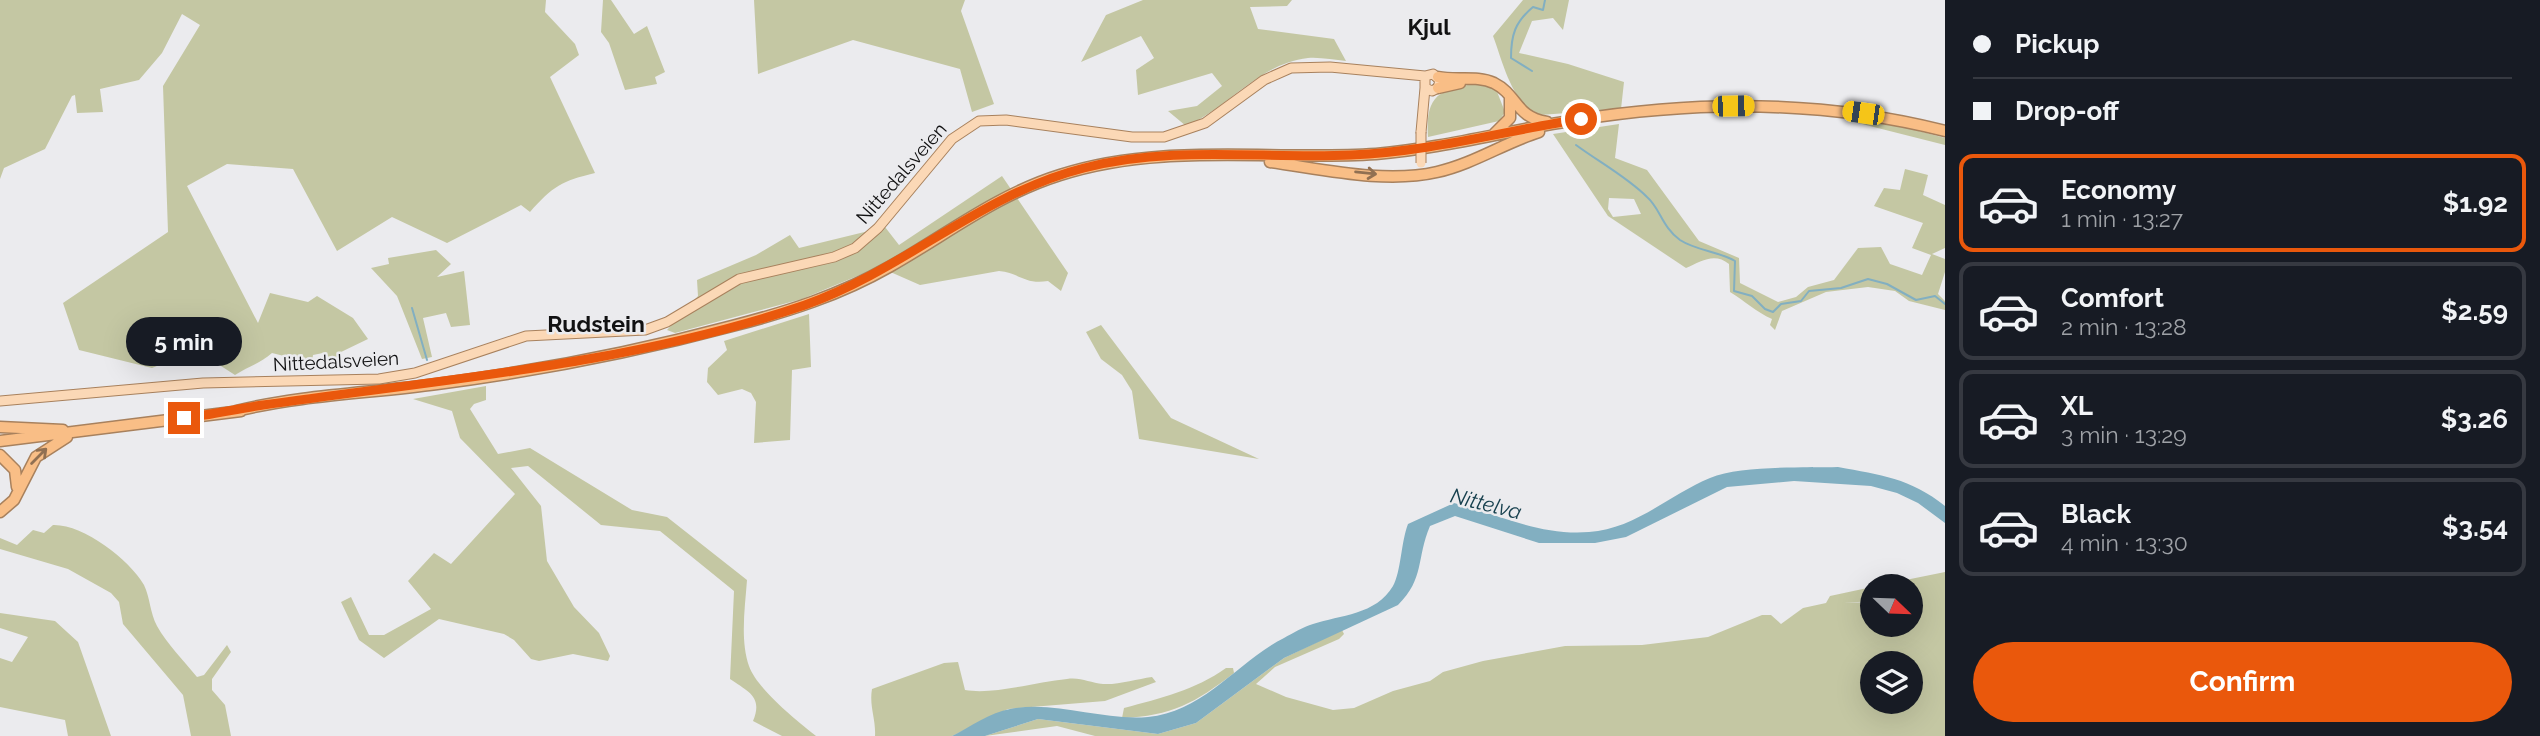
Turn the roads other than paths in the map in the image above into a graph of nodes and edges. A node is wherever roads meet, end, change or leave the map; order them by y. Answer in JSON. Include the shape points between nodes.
{"nodes":[{"id":1,"x":1431,"y":84,"type":"junction"},
{"id":2,"x":1510,"y":98,"type":"junction"},
{"id":3,"x":1581,"y":119,"type":"junction"},
{"id":4,"x":1557,"y":123,"type":"junction"},
{"id":5,"x":1945,"y":131,"type":"edge"},
{"id":6,"x":1493,"y":135,"type":"junction"},
{"id":7,"x":1274,"y":156,"type":"junction"},
{"id":8,"x":1250,"y":159,"type":"junction"},
{"id":9,"x":1421,"y":169,"type":"junction"},
{"id":10,"x":0,"y":401,"type":"edge"},
{"id":11,"x":236,"y":411,"type":"junction"},
{"id":12,"x":0,"y":427,"type":"edge"},
{"id":13,"x":76,"y":432,"type":"junction"},
{"id":14,"x":0,"y":441,"type":"edge"},
{"id":15,"x":0,"y":455,"type":"edge"},
{"id":16,"x":17,"y":494,"type":"junction"},
{"id":17,"x":0,"y":512,"type":"edge"}],
"edges":[{"from":1,"to":2,"type":"highway","via":[[1492,82]]},
{"from":1,"to":9,"type":"main road","bridge":true,"via":[[1421,115]]},
{"from":1,"to":10,"type":"main road","name":"Nittedalsveien","via":[[1399,74],[1316,66],[1286,69],[1205,123],[1164,137],[999,119],[979,121],[957,134],[855,248],[739,279],[645,330],[532,335],[387,378],[203,383]]},
{"from":2,"to":4,"type":"highway","via":[[1526,116]]},
{"from":2,"to":6,"type":"highway","via":[[1510,118]]},
{"from":3,"to":4,"type":"highway"},
{"from":3,"to":5,"type":"highway","via":[[1690,108],[1781,106],[1863,113]]},
{"from":3,"to":9,"type":"highway","via":[[1518,139],[1451,168]]},
{"from":4,"to":6,"type":"highway"},
{"from":6,"to":7,"type":"highway","via":[[1386,153]]},
{"from":7,"to":8,"type":"highway"},
{"from":7,"to":11,"type":"highway","via":[[1153,156],[1056,176],[998,200],[841,291],[691,336],[521,372]]},
{"from":8,"to":9,"type":"highway","one_way":true,"via":[[1370,174]]},
{"from":8,"to":11,"type":"highway","via":[[1139,163],[1057,180],[999,204],[895,269],[843,295],[692,341],[483,382]]},
{"from":11,"to":13,"type":"highway"},
{"from":12,"to":13,"type":"highway"},
{"from":13,"to":14,"type":"highway"},
{"from":16,"to":13,"type":"highway","one_way":true,"via":[[39,453]]},
{"from":15,"to":16,"type":"highway","via":[[15,470]]},
{"from":16,"to":17,"type":"highway"}]}
